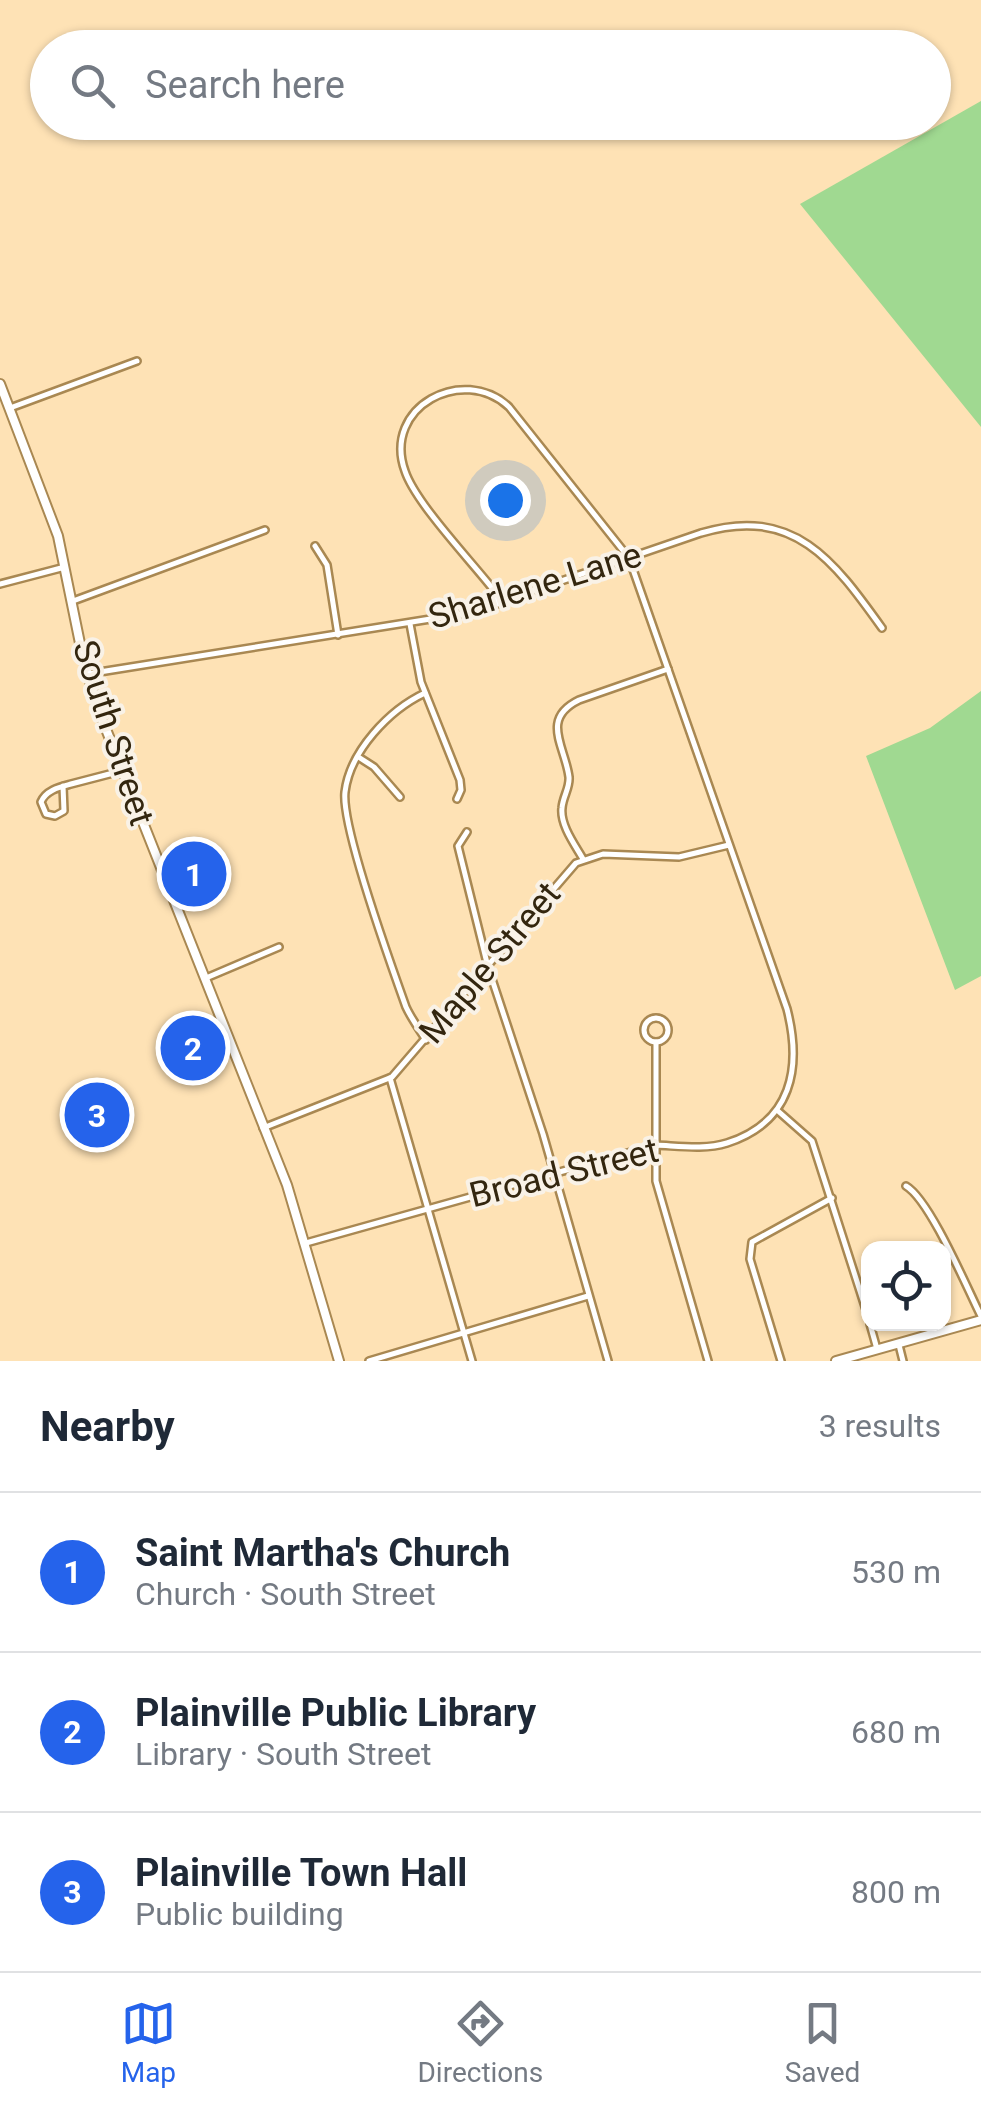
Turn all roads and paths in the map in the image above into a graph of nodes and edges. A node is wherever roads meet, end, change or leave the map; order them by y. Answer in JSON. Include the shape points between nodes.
{"nodes":[{"id":1,"x":136,"y":361,"type":"dead end"},
{"id":2,"x":0,"y":384,"type":"edge"},
{"id":3,"x":10,"y":408,"type":"junction"},
{"id":4,"x":265,"y":530,"type":"dead end"},
{"id":5,"x":315,"y":546,"type":"dead end"},
{"id":6,"x":629,"y":558,"type":"junction"},
{"id":7,"x":67,"y":566,"type":"junction"},
{"id":8,"x":0,"y":584,"type":"edge"},
{"id":9,"x":73,"y":601,"type":"junction"},
{"id":10,"x":498,"y":604,"type":"junction"},
{"id":11,"x":410,"y":624,"type":"junction"},
{"id":12,"x":882,"y":628,"type":"dead end"},
{"id":13,"x":338,"y":636,"type":"junction"},
{"id":14,"x":668,"y":669,"type":"junction"},
{"id":15,"x":86,"y":674,"type":"junction"},
{"id":16,"x":425,"y":693,"type":"junction"},
{"id":17,"x":359,"y":758,"type":"junction"},
{"id":18,"x":121,"y":771,"type":"junction"},
{"id":19,"x":63,"y":786,"type":"junction"},
{"id":20,"x":400,"y":797,"type":"dead end"},
{"id":21,"x":458,"y":800,"type":"dead end"},
{"id":22,"x":467,"y":832,"type":"dead end"},
{"id":23,"x":729,"y":845,"type":"junction"},
{"id":24,"x":583,"y":859,"type":"junction"},
{"id":25,"x":278,"y":947,"type":"dead end"},
{"id":26,"x":488,"y":968,"type":"junction"},
{"id":27,"x":203,"y":980,"type":"junction"},
{"id":28,"x":426,"y":1040,"type":"junction"},
{"id":29,"x":656,"y":1042,"type":"junction"},
{"id":30,"x":390,"y":1078,"type":"junction"},
{"id":31,"x":778,"y":1111,"type":"junction"},
{"id":32,"x":264,"y":1128,"type":"junction"},
{"id":33,"x":656,"y":1145,"type":"junction"},
{"id":34,"x":552,"y":1172,"type":"junction"},
{"id":35,"x":906,"y":1186,"type":"dead end"},
{"id":36,"x":832,"y":1198,"type":"junction"},
{"id":37,"x":428,"y":1208,"type":"junction"},
{"id":38,"x":306,"y":1244,"type":"junction"},
{"id":39,"x":861,"y":1293,"type":"edge"},
{"id":40,"x":588,"y":1296,"type":"junction"},
{"id":41,"x":981,"y":1318,"type":"edge"},
{"id":42,"x":872,"y":1331,"type":"edge"},
{"id":43,"x":464,"y":1333,"type":"junction"},
{"id":44,"x":899,"y":1344,"type":"junction"},
{"id":45,"x":877,"y":1348,"type":"junction"},
{"id":46,"x":340,"y":1361,"type":"edge"},
{"id":47,"x":368,"y":1361,"type":"edge"},
{"id":48,"x":472,"y":1361,"type":"edge"},
{"id":49,"x":608,"y":1361,"type":"edge"},
{"id":50,"x":708,"y":1361,"type":"edge"},
{"id":51,"x":781,"y":1361,"type":"edge"},
{"id":52,"x":836,"y":1361,"type":"edge"},
{"id":53,"x":903,"y":1361,"type":"edge"}],
"edges":[{"from":1,"to":3,"type":"street"},
{"from":2,"to":3,"type":"main road","name":"South Street"},
{"from":3,"to":7,"type":"main road","name":"South Street"},
{"from":4,"to":9,"type":"street"},
{"from":5,"to":13,"type":"street","via":[[327,565]]},
{"from":6,"to":10,"type":"street","name":"Sharlene Lane"},
{"from":6,"to":10,"type":"street","via":[[504,402],[476,389],[445,391],[410,419],[402,462],[413,488]]},
{"from":6,"to":12,"type":"street","name":"Sharlene Lane","via":[[711,530],[770,529],[829,560]]},
{"from":6,"to":14,"type":"street"},
{"from":7,"to":8,"type":"street"},
{"from":7,"to":9,"type":"main road","name":"South Street"},
{"from":9,"to":15,"type":"main road","name":"South Street"},
{"from":10,"to":11,"type":"street","name":"Sharlene Lane"},
{"from":11,"to":13,"type":"street","name":"Sharlene Lane"},
{"from":11,"to":16,"type":"street"},
{"from":13,"to":15,"type":"street","name":"Sharlene Lane"},
{"from":14,"to":23,"type":"street"},
{"from":14,"to":24,"type":"street","via":[[579,700],[559,717],[569,779],[562,818]]},
{"from":15,"to":18,"type":"main road","name":"South Street"},
{"from":16,"to":17,"type":"street","via":[[392,713]]},
{"from":16,"to":21,"type":"street","via":[[460,780]]},
{"from":17,"to":20,"type":"street"},
{"from":17,"to":28,"type":"street","via":[[346,788],[347,817],[408,1011]]},
{"from":18,"to":19,"type":"street"},
{"from":18,"to":27,"type":"main road","name":"South Street"},
{"from":19,"to":19,"type":"street","via":[[46,794],[46,814],[62,813]]},
{"from":22,"to":26,"type":"street","via":[[458,846]]},
{"from":23,"to":24,"type":"street","name":"Maple Street","via":[[679,857],[611,853]]},
{"from":23,"to":31,"type":"street","via":[[796,1045]]},
{"from":24,"to":26,"type":"street","name":"Maple Street"},
{"from":25,"to":27,"type":"street"},
{"from":26,"to":28,"type":"street","name":"Maple Street"},
{"from":26,"to":34,"type":"street"},
{"from":27,"to":32,"type":"main road","name":"South Street"},
{"from":28,"to":30,"type":"street","name":"Maple Street"},
{"from":29,"to":29,"type":"street","via":[[668,1030],[657,1018],[644,1030]]},
{"from":29,"to":33,"type":"street"},
{"from":30,"to":32,"type":"street","name":"Maple Street"},
{"from":30,"to":37,"type":"street"},
{"from":31,"to":33,"type":"street","name":"Broad Street","via":[[727,1143]]},
{"from":31,"to":36,"type":"street","via":[[812,1141]]},
{"from":32,"to":38,"type":"main road","name":"South Street"},
{"from":33,"to":34,"type":"street","name":"Broad Street"},
{"from":33,"to":50,"type":"street","via":[[656,1181]]},
{"from":34,"to":37,"type":"street","name":"Broad Street"},
{"from":34,"to":40,"type":"street"},
{"from":35,"to":41,"type":"street","via":[[926,1208]]},
{"from":36,"to":39,"type":"street"},
{"from":36,"to":51,"type":"street","via":[[752,1242],[750,1259]]},
{"from":37,"to":38,"type":"street","name":"Broad Street"},
{"from":37,"to":43,"type":"street"},
{"from":38,"to":46,"type":"main road","name":"South Street"},
{"from":40,"to":43,"type":"street"},
{"from":40,"to":49,"type":"street"},
{"from":41,"to":44,"type":"main road"},
{"from":42,"to":45,"type":"street"},
{"from":43,"to":47,"type":"street"},
{"from":43,"to":48,"type":"street"},
{"from":44,"to":45,"type":"main road"},
{"from":44,"to":53,"type":"street"},
{"from":45,"to":52,"type":"main road"}]}
